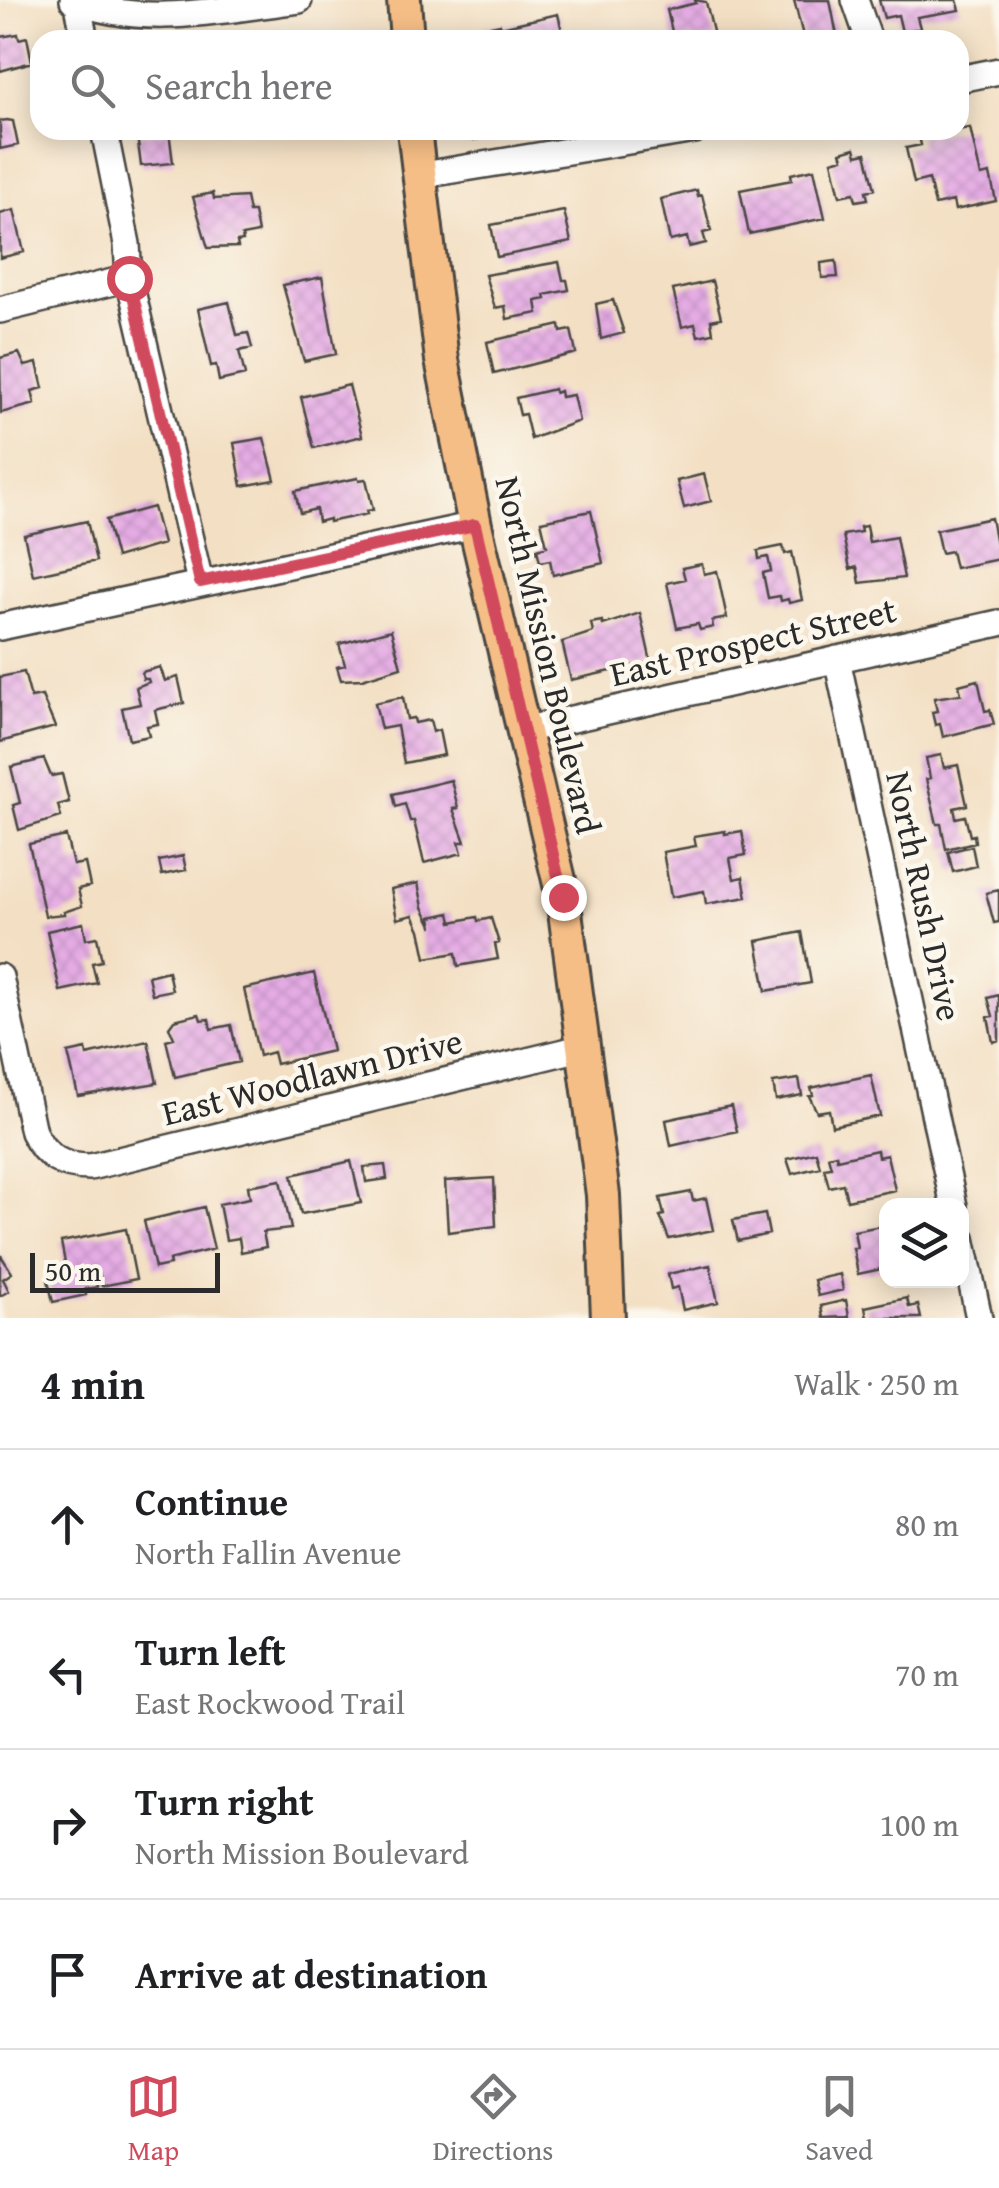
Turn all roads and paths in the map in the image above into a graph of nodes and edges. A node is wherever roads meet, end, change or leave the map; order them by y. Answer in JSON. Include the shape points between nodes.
{"nodes":[{"id":1,"x":299,"y":0,"type":"edge"},
{"id":2,"x":404,"y":0,"type":"edge"},
{"id":3,"x":855,"y":0,"type":"edge"},
{"id":4,"x":76,"y":1,"type":"edge"},
{"id":5,"x":83,"y":30,"type":"edge"},
{"id":6,"x":406,"y":30,"type":"edge"},
{"id":7,"x":866,"y":30,"type":"edge"},
{"id":8,"x":999,"y":71,"type":"edge"},
{"id":9,"x":969,"y":76,"type":"edge"},
{"id":10,"x":106,"y":140,"type":"edge"},
{"id":11,"x":415,"y":140,"type":"edge"},
{"id":12,"x":635,"y":140,"type":"edge"},
{"id":13,"x":417,"y":176,"type":"junction"},
{"id":14,"x":129,"y":278,"type":"junction"},
{"id":15,"x":0,"y":310,"type":"edge"},
{"id":16,"x":475,"y":525,"type":"junction"},
{"id":17,"x":200,"y":582,"type":"junction"},
{"id":18,"x":999,"y":623,"type":"edge"},
{"id":19,"x":0,"y":628,"type":"edge"},
{"id":20,"x":837,"y":659,"type":"junction"},
{"id":21,"x":523,"y":730,"type":"junction"},
{"id":22,"x":0,"y":977,"type":"edge"},
{"id":23,"x":586,"y":1048,"type":"junction"},
{"id":24,"x":952,"y":1198,"type":"edge"},
{"id":25,"x":969,"y":1271,"type":"edge"},
{"id":26,"x":608,"y":1318,"type":"edge"},
{"id":27,"x":979,"y":1318,"type":"edge"}],
"edges":[{"from":1,"to":4,"type":"street","via":[[179,16]]},
{"from":2,"to":6,"type":"main road"},
{"from":3,"to":7,"type":"street"},
{"from":4,"to":5,"type":"street"},
{"from":8,"to":9,"type":"street"},
{"from":10,"to":14,"type":"street"},
{"from":11,"to":13,"type":"main road","name":"North Mission Boulevard"},
{"from":12,"to":13,"type":"street"},
{"from":13,"to":16,"type":"main road","name":"North Mission Boulevard","via":[[442,360]]},
{"from":14,"to":15,"type":"street"},
{"from":14,"to":17,"type":"street"},
{"from":16,"to":17,"type":"street"},
{"from":16,"to":21,"type":"main road","name":"North Mission Boulevard"},
{"from":17,"to":19,"type":"street"},
{"from":18,"to":20,"type":"street","name":"East Prospect Street"},
{"from":20,"to":21,"type":"street","name":"East Prospect Street"},
{"from":20,"to":24,"type":"street","name":"North Rush Drive"},
{"from":21,"to":23,"type":"main road","name":"North Mission Boulevard","via":[[563,897]]},
{"from":22,"to":23,"type":"street","name":"East Woodlawn Drive","via":[[33,1132],[54,1160],[71,1167]]},
{"from":23,"to":26,"type":"main road","name":"North Mission Boulevard","via":[[603,1194]]},
{"from":25,"to":27,"type":"street"}]}
